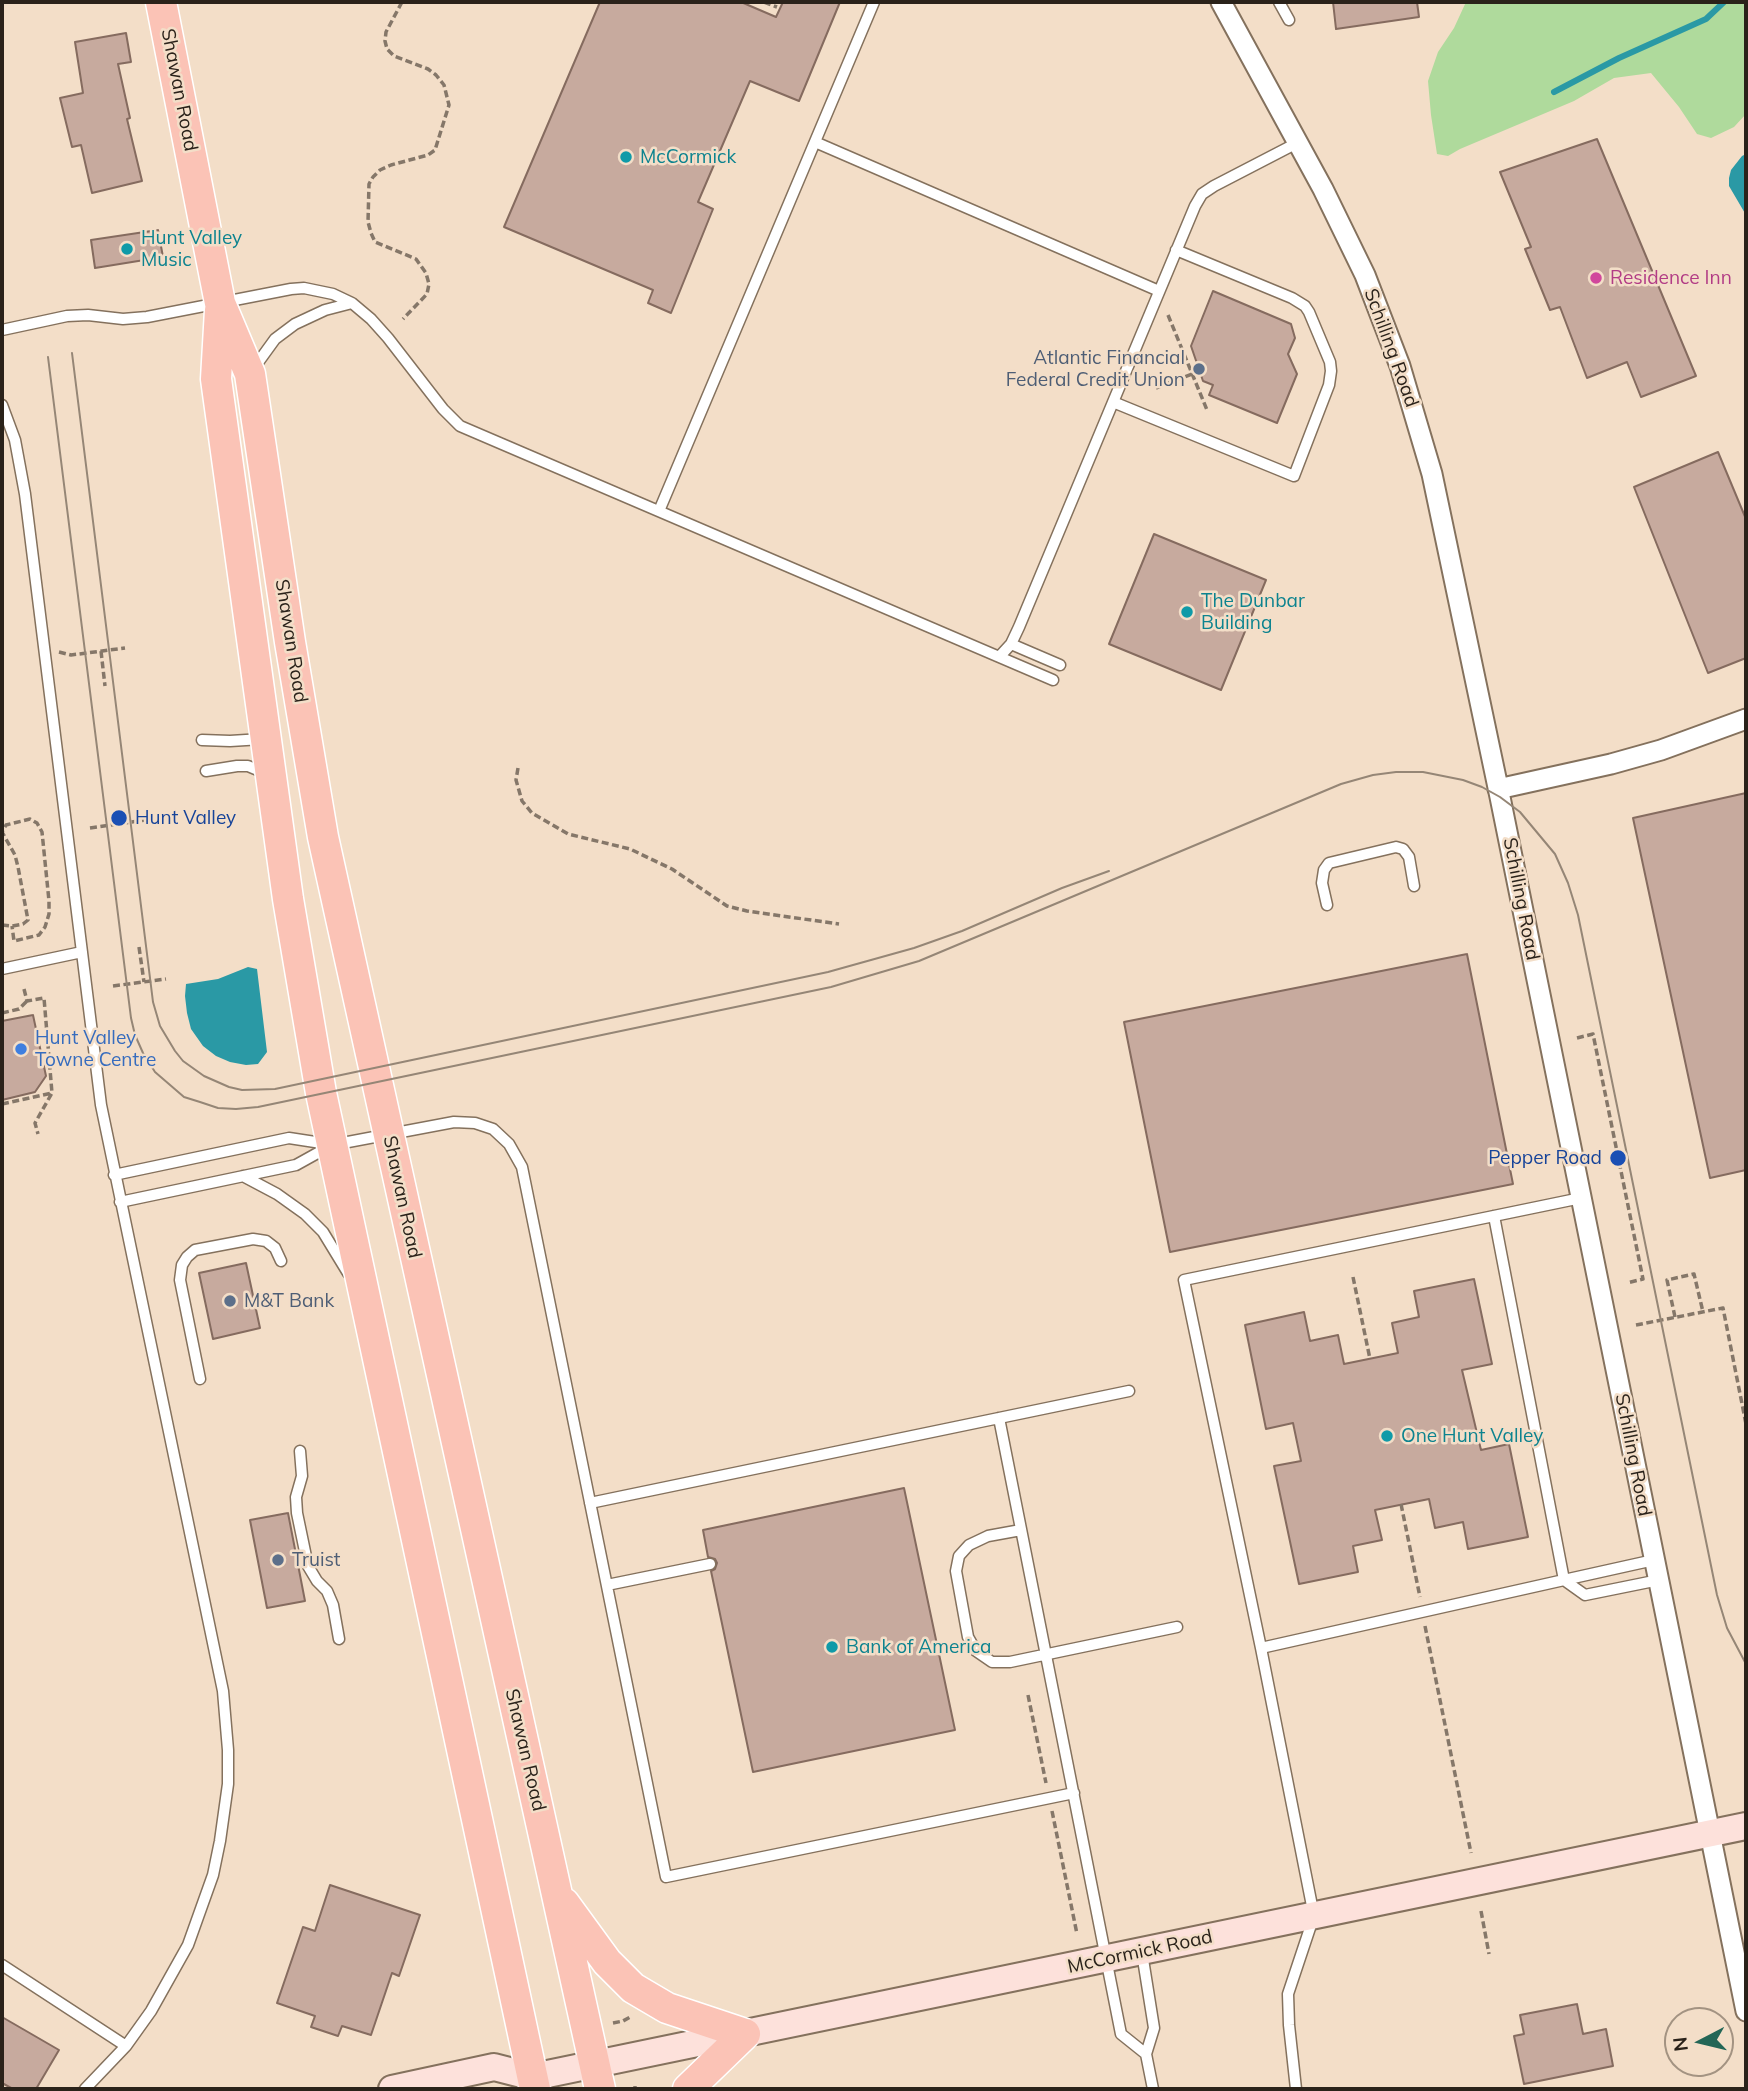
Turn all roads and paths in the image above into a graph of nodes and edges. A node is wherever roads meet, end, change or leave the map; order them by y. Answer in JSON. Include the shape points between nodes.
{"nodes":[{"id":1,"x":161,"y":2,"type":"edge"},
{"id":2,"x":402,"y":2,"type":"edge"},
{"id":3,"x":764,"y":2,"type":"edge"},
{"id":4,"x":874,"y":2,"type":"edge"},
{"id":5,"x":1221,"y":2,"type":"edge"},
{"id":6,"x":1279,"y":2,"type":"edge"},
{"id":7,"x":777,"y":7,"type":"dead end"},
{"id":8,"x":1289,"y":20,"type":"dead end"},
{"id":9,"x":815,"y":142,"type":"junction"},
{"id":10,"x":1297,"y":143,"type":"junction"},
{"id":11,"x":1176,"y":250,"type":"junction"},
{"id":12,"x":1159,"y":291,"type":"junction"},
{"id":13,"x":220,"y":303,"type":"junction"},
{"id":14,"x":352,"y":303,"type":"junction"},
{"id":15,"x":1168,"y":315,"type":"dead end"},
{"id":16,"x":403,"y":319,"type":"dead end"},
{"id":17,"x":2,"y":330,"type":"edge"},
{"id":18,"x":250,"y":374,"type":"junction"},
{"id":19,"x":1192,"y":374,"type":"junction"},
{"id":20,"x":1156,"y":388,"type":"dead end"},
{"id":21,"x":1113,"y":402,"type":"junction"},
{"id":22,"x":2,"y":405,"type":"edge"},
{"id":23,"x":1207,"y":410,"type":"dead end"},
{"id":24,"x":659,"y":511,"type":"junction"},
{"id":25,"x":1012,"y":644,"type":"junction"},
{"id":26,"x":44,"y":648,"type":"junction"},
{"id":27,"x":125,"y":648,"type":"dead end"},
{"id":28,"x":101,"y":651,"type":"junction"},
{"id":29,"x":1000,"y":656,"type":"junction"},
{"id":30,"x":1060,"y":665,"type":"dead end"},
{"id":31,"x":1054,"y":680,"type":"dead end"},
{"id":32,"x":105,"y":686,"type":"dead end"},
{"id":33,"x":1746,"y":719,"type":"edge"},
{"id":34,"x":305,"y":736,"type":"junction"},
{"id":35,"x":266,"y":739,"type":"junction"},
{"id":36,"x":202,"y":740,"type":"dead end"},
{"id":37,"x":518,"y":768,"type":"dead end"},
{"id":38,"x":206,"y":771,"type":"dead end"},
{"id":39,"x":270,"y":775,"type":"junction"},
{"id":40,"x":1498,"y":789,"type":"junction"},
{"id":41,"x":146,"y":820,"type":"dead end"},
{"id":42,"x":90,"y":828,"type":"dead end"},
{"id":43,"x":1414,"y":886,"type":"dead end"},
{"id":44,"x":1327,"y":905,"type":"dead end"},
{"id":45,"x":839,"y":924,"type":"dead end"},
{"id":46,"x":2,"y":925,"type":"edge"},
{"id":47,"x":12,"y":926,"type":"junction"},
{"id":48,"x":139,"y":947,"type":"dead end"},
{"id":49,"x":82,"y":952,"type":"junction"},
{"id":50,"x":2,"y":969,"type":"edge"},
{"id":51,"x":166,"y":979,"type":"dead end"},
{"id":52,"x":144,"y":982,"type":"junction"},
{"id":53,"x":113,"y":986,"type":"dead end"},
{"id":54,"x":24,"y":989,"type":"dead end"},
{"id":55,"x":27,"y":1001,"type":"junction"},
{"id":56,"x":2,"y":1013,"type":"edge"},
{"id":57,"x":1577,"y":1038,"type":"dead end"},
{"id":58,"x":52,"y":1093,"type":"junction"},
{"id":59,"x":2,"y":1104,"type":"edge"},
{"id":60,"x":388,"y":1133,"type":"junction"},
{"id":61,"x":38,"y":1134,"type":"dead end"},
{"id":62,"x":332,"y":1145,"type":"junction"},
{"id":63,"x":114,"y":1175,"type":"junction"},
{"id":64,"x":242,"y":1176,"type":"junction"},
{"id":65,"x":1581,"y":1198,"type":"junction"},
{"id":66,"x":120,"y":1202,"type":"junction"},
{"id":67,"x":1494,"y":1216,"type":"junction"},
{"id":68,"x":281,"y":1261,"type":"dead end"},
{"id":69,"x":1353,"y":1277,"type":"dead end"},
{"id":70,"x":1627,"y":1283,"type":"dead end"},
{"id":71,"x":368,"y":1311,"type":"junction"},
{"id":72,"x":1703,"y":1312,"type":"junction"},
{"id":73,"x":1675,"y":1317,"type":"junction"},
{"id":74,"x":1636,"y":1325,"type":"dead end"},
{"id":75,"x":1370,"y":1359,"type":"dead end"},
{"id":76,"x":200,"y":1379,"type":"dead end"},
{"id":77,"x":1129,"y":1391,"type":"dead end"},
{"id":78,"x":999,"y":1418,"type":"junction"},
{"id":79,"x":1746,"y":1424,"type":"edge"},
{"id":80,"x":300,"y":1451,"type":"dead end"},
{"id":81,"x":590,"y":1503,"type":"junction"},
{"id":82,"x":1401,"y":1504,"type":"dead end"},
{"id":83,"x":1021,"y":1530,"type":"junction"},
{"id":84,"x":1654,"y":1560,"type":"junction"},
{"id":85,"x":710,"y":1564,"type":"dead end"},
{"id":86,"x":1564,"y":1580,"type":"junction"},
{"id":87,"x":1658,"y":1580,"type":"junction"},
{"id":88,"x":607,"y":1585,"type":"junction"},
{"id":89,"x":1423,"y":1612,"type":"junction"},
{"id":90,"x":1177,"y":1627,"type":"dead end"},
{"id":91,"x":339,"y":1639,"type":"dead end"},
{"id":92,"x":1261,"y":1648,"type":"junction"},
{"id":93,"x":1046,"y":1655,"type":"junction"},
{"id":94,"x":1074,"y":1793,"type":"junction"},
{"id":95,"x":1746,"y":1826,"type":"edge"},
{"id":96,"x":1710,"y":1833,"type":"junction"},
{"id":97,"x":1471,"y":1853,"type":"dead end"},
{"id":98,"x":557,"y":1894,"type":"junction"},
{"id":99,"x":1481,"y":1911,"type":"dead end"},
{"id":100,"x":1314,"y":1916,"type":"junction"},
{"id":101,"x":1141,"y":1951,"type":"junction"},
{"id":102,"x":1489,"y":1954,"type":"dead end"},
{"id":103,"x":1107,"y":1959,"type":"junction"},
{"id":104,"x":2,"y":1965,"type":"edge"},
{"id":105,"x":1746,"y":2011,"type":"edge"},
{"id":106,"x":638,"y":2016,"type":"dead end"},
{"id":107,"x":613,"y":2023,"type":"dead end"},
{"id":108,"x":745,"y":2034,"type":"junction"},
{"id":109,"x":126,"y":2046,"type":"junction"},
{"id":110,"x":1146,"y":2054,"type":"junction"},
{"id":111,"x":597,"y":2077,"type":"edge"},
{"id":112,"x":529,"y":2085,"type":"edge"},
{"id":113,"x":85,"y":2089,"type":"edge"},
{"id":114,"x":392,"y":2089,"type":"edge"},
{"id":115,"x":688,"y":2089,"type":"edge"},
{"id":116,"x":1153,"y":2089,"type":"edge"},
{"id":117,"x":1296,"y":2089,"type":"edge"}],
"edges":[{"from":1,"to":13,"type":"main road","name":"Shawan Road"},
{"from":2,"to":16,"type":"path","via":[[386,32],[387,49],[436,75],[449,105],[435,150],[380,170],[369,184],[368,222],[375,242],[415,259],[429,284],[427,294]]},
{"from":3,"to":7,"type":"path"},
{"from":4,"to":9,"type":"lane"},
{"from":5,"to":10,"type":"street","name":"Schilling Road"},
{"from":6,"to":8,"type":"lane"},
{"from":9,"to":12,"type":"lane"},
{"from":9,"to":24,"type":"lane"},
{"from":10,"to":11,"type":"lane","via":[[1202,194]]},
{"from":10,"to":40,"type":"street","name":"Schilling Road","via":[[1365,275],[1415,412]]},
{"from":11,"to":12,"type":"lane"},
{"from":11,"to":21,"type":"lane","via":[[1305,306],[1330,362],[1329,385],[1294,476]]},
{"from":12,"to":21,"type":"lane"},
{"from":13,"to":14,"type":"lane","via":[[304,288]]},
{"from":13,"to":17,"type":"lane","via":[[147,317],[67,316]]},
{"from":13,"to":18,"type":"main road","name":"Shawan Road"},
{"from":13,"to":35,"type":"main road","name":"Shawan Road","via":[[216,379]]},
{"from":14,"to":18,"type":"lane","via":[[295,324],[275,340]]},
{"from":14,"to":24,"type":"lane","via":[[388,338],[460,426]]},
{"from":15,"to":19,"type":"path"},
{"from":18,"to":34,"type":"main road","name":"Shawan Road"},
{"from":19,"to":20,"type":"path"},
{"from":19,"to":23,"type":"path"},
{"from":21,"to":25,"type":"lane"},
{"from":22,"to":26,"type":"lane","via":[[15,440],[25,494]]},
{"from":24,"to":29,"type":"lane"},
{"from":25,"to":29,"type":"lane"},
{"from":25,"to":30,"type":"lane"},
{"from":26,"to":28,"type":"path","via":[[71,655]]},
{"from":26,"to":49,"type":"lane"},
{"from":27,"to":28,"type":"path"},
{"from":28,"to":32,"type":"path"},
{"from":29,"to":31,"type":"lane"},
{"from":33,"to":40,"type":"street","via":[[1611,764]]},
{"from":34,"to":35,"type":"main road"},
{"from":34,"to":60,"type":"main road","name":"Shawan Road"},
{"from":35,"to":36,"type":"lane"},
{"from":35,"to":39,"type":"main road","name":"Shawan Road"},
{"from":37,"to":45,"type":"path","via":[[522,801],[532,813],[568,834],[630,849],[672,869],[727,906]]},
{"from":38,"to":39,"type":"lane","via":[[248,766]]},
{"from":39,"to":62,"type":"main road","name":"Shawan Road"},
{"from":40,"to":65,"type":"street","name":"Schilling Road"},
{"from":41,"to":42,"type":"path"},
{"from":43,"to":44,"type":"lane","via":[[1409,857],[1396,847],[1329,863],[1322,883]]},
{"from":46,"to":47,"type":"path"},
{"from":47,"to":47,"type":"path","via":[[23,924],[29,915],[15,855],[2,832],[6,825],[30,819],[42,832],[49,914],[39,935],[15,941]]},
{"from":48,"to":52,"type":"path"},
{"from":49,"to":50,"type":"lane"},
{"from":49,"to":63,"type":"lane"},
{"from":51,"to":52,"type":"path"},
{"from":52,"to":53,"type":"path"},
{"from":54,"to":55,"type":"path"},
{"from":55,"to":56,"type":"path","via":[[19,1009]]},
{"from":55,"to":58,"type":"path","via":[[44,998]]},
{"from":57,"to":70,"type":"path","via":[[1593,1034],[1643,1279]]},
{"from":58,"to":59,"type":"path"},
{"from":58,"to":61,"type":"path","via":[[35,1123]]},
{"from":60,"to":62,"type":"lane"},
{"from":60,"to":81,"type":"lane","via":[[475,1122],[493,1129],[509,1144],[522,1167]]},
{"from":60,"to":98,"type":"main road","name":"Shawan Road"},
{"from":62,"to":63,"type":"lane","via":[[289,1138]]},
{"from":62,"to":64,"type":"lane","via":[[296,1165]]},
{"from":62,"to":71,"type":"main road","name":"Shawan Road"},
{"from":63,"to":66,"type":"lane"},
{"from":64,"to":66,"type":"lane"},
{"from":64,"to":71,"type":"lane","via":[[277,1194],[323,1232]]},
{"from":65,"to":67,"type":"lane"},
{"from":65,"to":84,"type":"street","name":"Schilling Road"},
{"from":66,"to":109,"type":"lane","via":[[220,1679],[228,1750],[220,1841],[201,1913],[166,1986]]},
{"from":67,"to":86,"type":"lane"},
{"from":67,"to":92,"type":"lane","via":[[1184,1280]]},
{"from":68,"to":76,"type":"lane","via":[[275,1248],[253,1239],[195,1250],[187,1257],[180,1280]]},
{"from":69,"to":75,"type":"path"},
{"from":71,"to":112,"type":"main road","name":"Shawan Road"},
{"from":72,"to":73,"type":"path"},
{"from":72,"to":73,"type":"path","via":[[1694,1274],[1667,1280]]},
{"from":72,"to":79,"type":"path","via":[[1723,1308]]},
{"from":73,"to":74,"type":"path"},
{"from":77,"to":78,"type":"lane"},
{"from":78,"to":81,"type":"lane"},
{"from":78,"to":83,"type":"lane"},
{"from":80,"to":91,"type":"lane","via":[[297,1513],[308,1566],[333,1605]]},
{"from":81,"to":88,"type":"lane"},
{"from":82,"to":89,"type":"path"},
{"from":83,"to":93,"type":"lane"},
{"from":83,"to":93,"type":"lane","via":[[988,1536],[959,1556],[956,1571],[968,1637],[976,1651],[992,1662]]},
{"from":84,"to":86,"type":"lane"},
{"from":84,"to":87,"type":"street","name":"Schilling Road"},
{"from":85,"to":88,"type":"lane"},
{"from":86,"to":87,"type":"lane","via":[[1585,1595]]},
{"from":86,"to":89,"type":"lane"},
{"from":87,"to":96,"type":"street","name":"Schilling Road"},
{"from":88,"to":94,"type":"lane","via":[[666,1877]]},
{"from":89,"to":92,"type":"lane"},
{"from":89,"to":97,"type":"path"},
{"from":90,"to":93,"type":"lane"},
{"from":92,"to":100,"type":"lane"},
{"from":93,"to":94,"type":"lane"},
{"from":94,"to":103,"type":"lane"},
{"from":95,"to":96,"type":"main road","name":"McCormick Road"},
{"from":96,"to":100,"type":"main road","name":"McCormick Road"},
{"from":96,"to":105,"type":"street","name":"Schilling Road"},
{"from":98,"to":108,"type":"main road","via":[[607,1962],[634,1989],[667,2008]]},
{"from":98,"to":111,"type":"main road","name":"Shawan Road"},
{"from":99,"to":102,"type":"path"},
{"from":100,"to":101,"type":"main road","name":"McCormick Road"},
{"from":100,"to":117,"type":"lane","via":[[1287,1994]]},
{"from":101,"to":103,"type":"main road","name":"McCormick Road"},
{"from":101,"to":110,"type":"lane","via":[[1154,2028]]},
{"from":103,"to":108,"type":"main road","name":"McCormick Road"},
{"from":103,"to":110,"type":"lane","via":[[1121,2034]]},
{"from":104,"to":109,"type":"lane"},
{"from":106,"to":107,"type":"path","via":[[624,2024]]},
{"from":108,"to":111,"type":"main road","name":"McCormick Road"},
{"from":108,"to":115,"type":"main road"},
{"from":109,"to":113,"type":"lane"},
{"from":110,"to":116,"type":"lane"},
{"from":111,"to":112,"type":"main road","name":"McCormick Road"},
{"from":112,"to":114,"type":"main road","name":"McCormick Road","via":[[494,2067]]}]}
